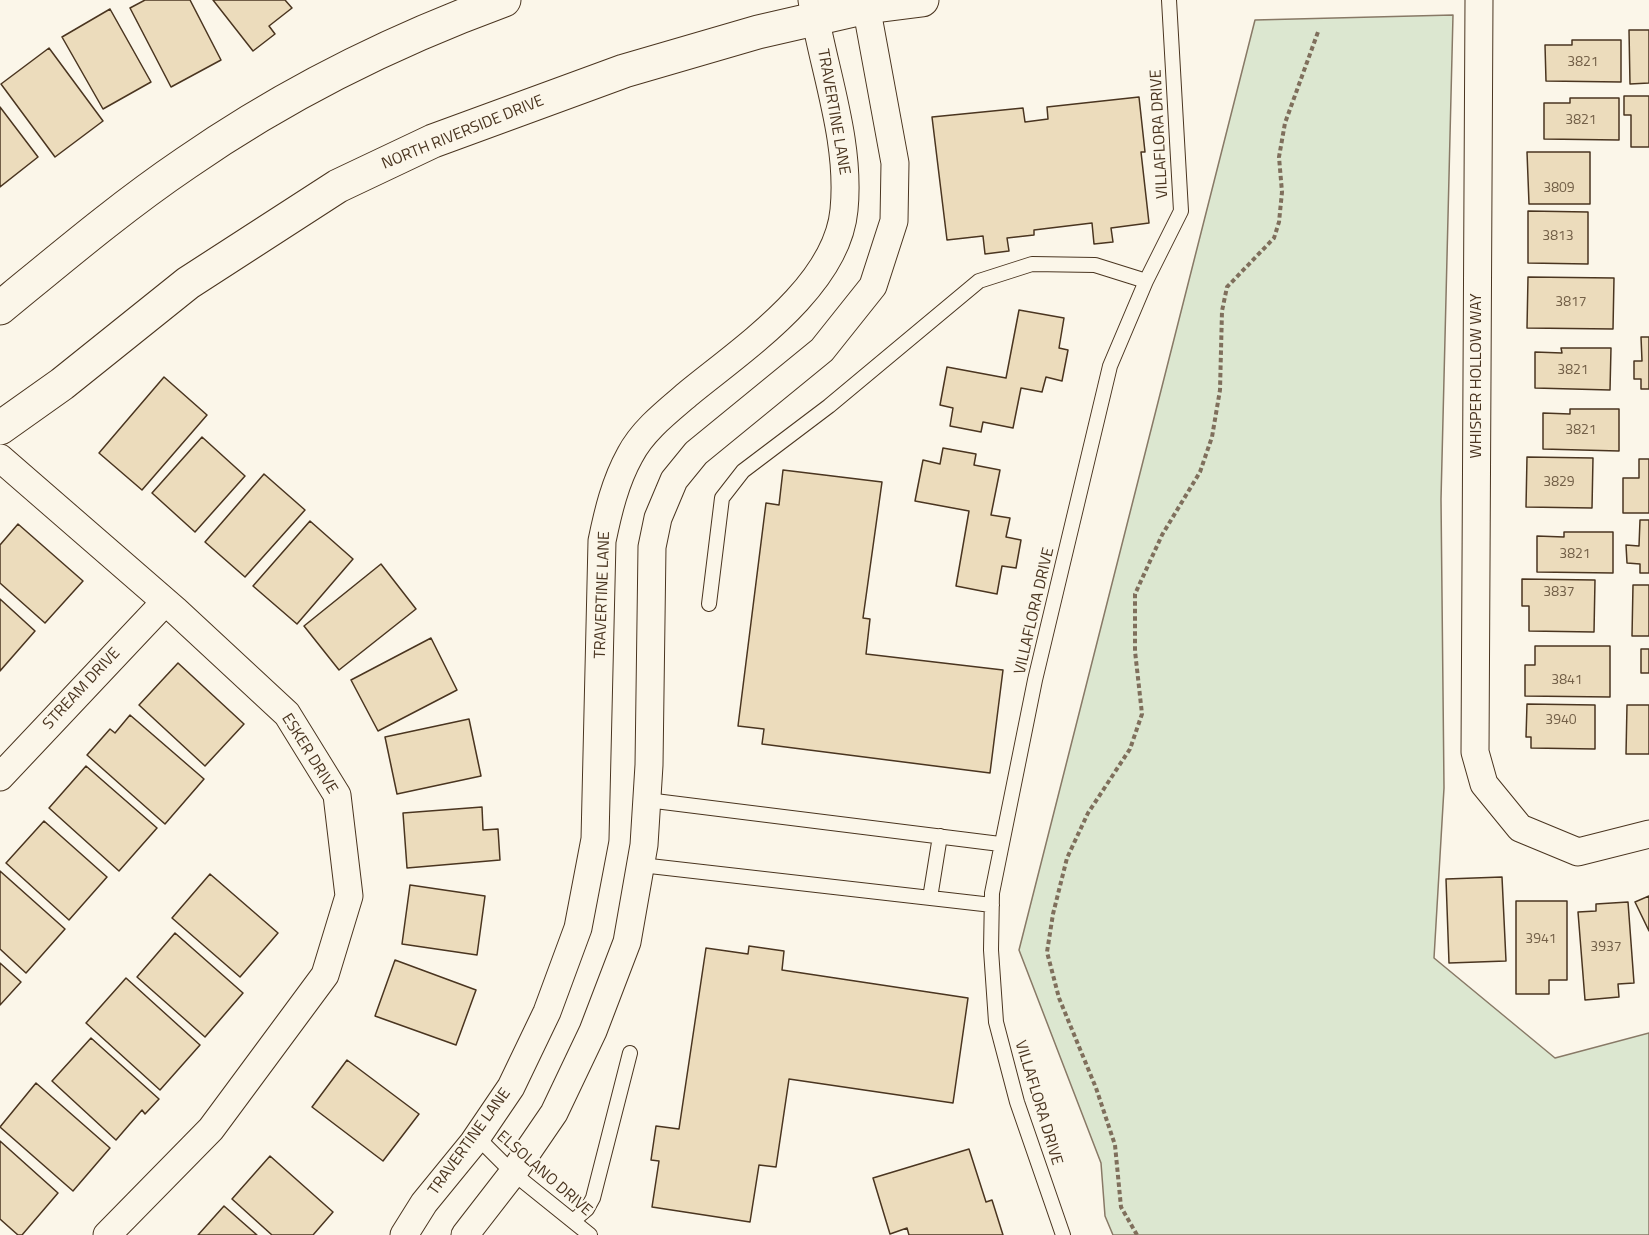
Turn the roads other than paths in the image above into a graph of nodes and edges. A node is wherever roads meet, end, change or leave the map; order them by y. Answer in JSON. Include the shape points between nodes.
{"nodes":[{"id":1,"x":504,"y":0,"type":"edge"},
{"id":2,"x":922,"y":0,"type":"edge"},
{"id":3,"x":1169,"y":0,"type":"edge"},
{"id":4,"x":1479,"y":0,"type":"edge"},
{"id":5,"x":866,"y":3,"type":"edge"},
{"id":6,"x":813,"y":10,"type":"edge"},
{"id":7,"x":1146,"y":281,"type":"junction"},
{"id":8,"x":0,"y":308,"type":"edge"},
{"id":9,"x":0,"y":428,"type":"edge"},
{"id":10,"x":0,"y":458,"type":"edge"},
{"id":11,"x":165,"y":602,"type":"junction"},
{"id":12,"x":709,"y":603,"type":"dead end"},
{"id":13,"x":0,"y":777,"type":"edge"},
{"id":14,"x":647,"y":800,"type":"junction"},
{"id":15,"x":1649,"y":834,"type":"edge"},
{"id":16,"x":940,"y":836,"type":"junction"},
{"id":17,"x":1000,"y":844,"type":"junction"},
{"id":18,"x":641,"y":865,"type":"junction"},
{"id":19,"x":930,"y":898,"type":"junction"},
{"id":20,"x":992,"y":905,"type":"junction"},
{"id":21,"x":630,"y":1053,"type":"dead end"},
{"id":22,"x":477,"y":1137,"type":"junction"},
{"id":23,"x":513,"y":1173,"type":"junction"},
{"id":24,"x":573,"y":1221,"type":"junction"},
{"id":25,"x":107,"y":1235,"type":"edge"},
{"id":26,"x":404,"y":1235,"type":"edge"},
{"id":27,"x":465,"y":1235,"type":"edge"},
{"id":28,"x":590,"y":1235,"type":"edge"},
{"id":29,"x":1063,"y":1235,"type":"edge"}],
"edges":[{"from":1,"to":8,"type":"main road","via":[[444,22],[274,107],[101,224]]},
{"from":2,"to":5,"type":"main road","name":"NORTH RIVERSIDE DRIVE"},
{"from":3,"to":7,"type":"lane","name":"VILLAFLORA DRIVE","via":[[1181,211]]},
{"from":4,"to":15,"type":"street","name":"WHISPER HOLLOW WAY","via":[[1475,752],[1484,784],[1520,828],[1578,852]]},
{"from":5,"to":6,"type":"main road","name":"NORTH RIVERSIDE DRIVE"},
{"from":5,"to":14,"type":"street","via":[[895,163],[894,221],[873,286],[822,350],[696,453],[674,480],[658,518],[652,547]]},
{"from":6,"to":9,"type":"main road","name":"NORTH RIVERSIDE DRIVE","via":[[759,32],[624,71],[433,141],[338,186],[188,283],[62,384]]},
{"from":6,"to":22,"type":"street","name":"TRAVERTINE LANE","via":[[845,167],[844,213],[828,261],[793,305],[661,417],[630,454],[609,503],[602,541],[595,839],[578,928],[547,1012],[516,1077]]},
{"from":7,"to":12,"type":"lane","via":[[1095,265],[1032,264],[980,281],[829,406],[743,471],[722,498]]},
{"from":7,"to":17,"type":"lane","name":"VILLAFLORA DRIVE","via":[[1110,366]]},
{"from":10,"to":11,"type":"street","name":"ESKER DRIVE"},
{"from":11,"to":13,"type":"street","name":"STREAM DRIVE"},
{"from":11,"to":25,"type":"street","name":"ESKER DRIVE","via":[[287,714],[337,795],[349,896],[326,975],[211,1129]]},
{"from":14,"to":16,"type":"lane"},
{"from":14,"to":18,"type":"street"},
{"from":16,"to":17,"type":"lane"},
{"from":16,"to":19,"type":"lane"},
{"from":17,"to":20,"type":"lane","name":"VILLAFLORA DRIVE"},
{"from":18,"to":19,"type":"lane"},
{"from":18,"to":23,"type":"street","via":[[627,942],[593,1031],[554,1113]]},
{"from":19,"to":20,"type":"lane"},
{"from":20,"to":29,"type":"lane","name":"VILLAFLORA DRIVE","via":[[996,1022],[1017,1102]]},
{"from":21,"to":24,"type":"lane","via":[[593,1198]]},
{"from":22,"to":23,"type":"lane","name":"ELSOLANO DRIVE"},
{"from":22,"to":26,"type":"street","name":"TRAVERTINE LANE","via":[[424,1203]]},
{"from":23,"to":24,"type":"lane","name":"ELSOLANO DRIVE"},
{"from":23,"to":27,"type":"street"},
{"from":24,"to":28,"type":"lane","name":"ELSOLANO DRIVE"}]}
